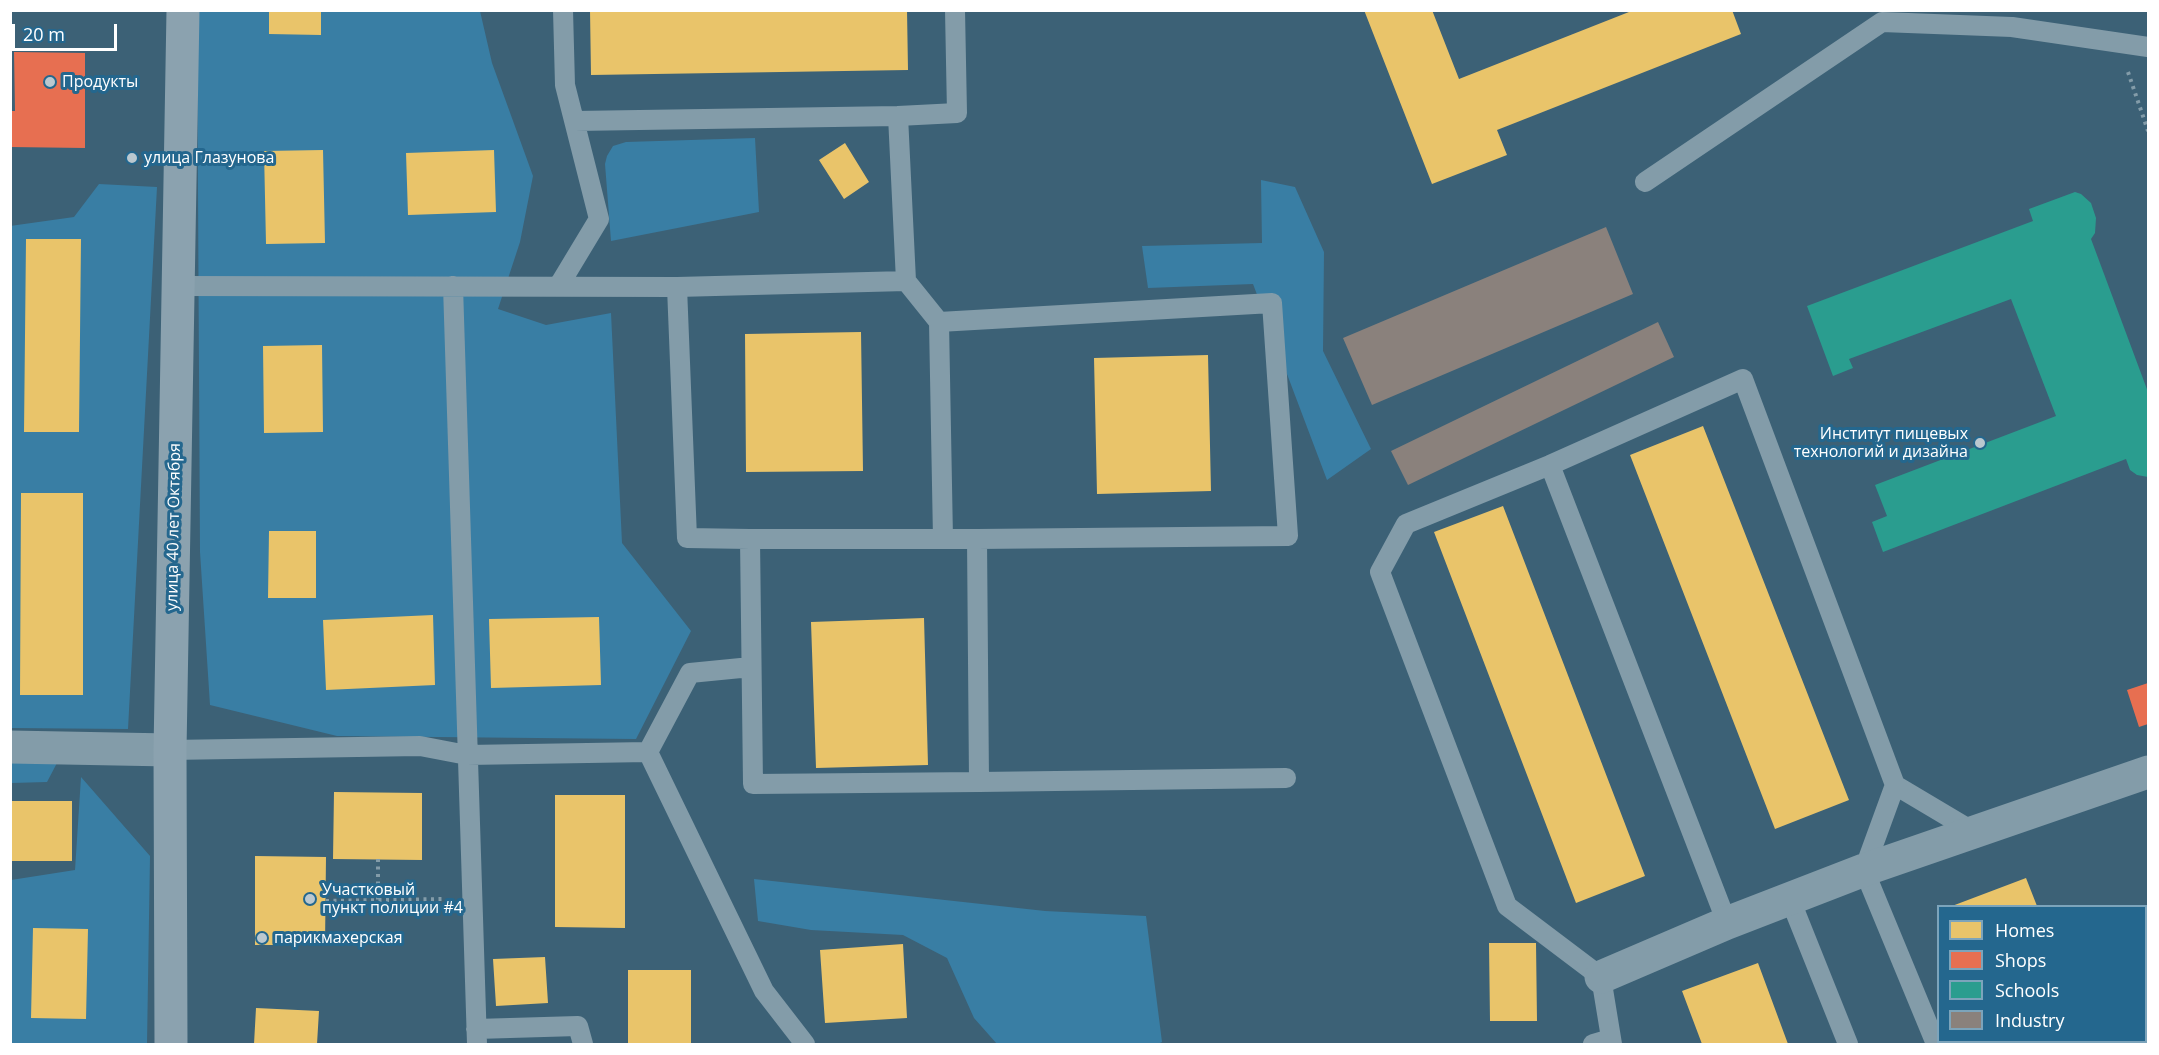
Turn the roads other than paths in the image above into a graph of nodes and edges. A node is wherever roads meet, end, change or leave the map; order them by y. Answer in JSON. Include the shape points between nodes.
{"nodes":[{"id":1,"x":183,"y":10,"type":"edge"},
{"id":2,"x":563,"y":10,"type":"edge"},
{"id":3,"x":956,"y":10,"type":"edge"},
{"id":4,"x":2013,"y":19,"type":"edge"},
{"id":5,"x":2148,"y":47,"type":"edge"},
{"id":6,"x":898,"y":116,"type":"junction"},
{"id":7,"x":574,"y":121,"type":"junction"},
{"id":8,"x":1645,"y":182,"type":"dead end"},
{"id":9,"x":906,"y":281,"type":"junction"},
{"id":10,"x":178,"y":286,"type":"junction"},
{"id":11,"x":453,"y":286,"type":"junction"},
{"id":12,"x":558,"y":287,"type":"junction"},
{"id":13,"x":677,"y":287,"type":"junction"},
{"id":14,"x":939,"y":322,"type":"junction"},
{"id":15,"x":1550,"y":465,"type":"junction"},
{"id":16,"x":750,"y":539,"type":"junction"},
{"id":17,"x":943,"y":539,"type":"junction"},
{"id":18,"x":977,"y":539,"type":"junction"},
{"id":19,"x":751,"y":667,"type":"junction"},
{"id":20,"x":10,"y":747,"type":"edge"},
{"id":21,"x":170,"y":750,"type":"junction"},
{"id":22,"x":648,"y":752,"type":"junction"},
{"id":23,"x":468,"y":755,"type":"junction"},
{"id":24,"x":2148,"y":772,"type":"edge"},
{"id":25,"x":1286,"y":778,"type":"dead end"},
{"id":26,"x":979,"y":782,"type":"junction"},
{"id":27,"x":1895,"y":785,"type":"junction"},
{"id":28,"x":1974,"y":831,"type":"junction"},
{"id":29,"x":1863,"y":870,"type":"junction"},
{"id":30,"x":1790,"y":899,"type":"junction"},
{"id":31,"x":1727,"y":923,"type":"junction"},
{"id":32,"x":1600,"y":977,"type":"junction"},
{"id":33,"x":477,"y":1037,"type":"edge"},
{"id":34,"x":1605,"y":1043,"type":"edge"},
{"id":35,"x":171,"y":1044,"type":"edge"},
{"id":36,"x":583,"y":1044,"type":"edge"},
{"id":37,"x":806,"y":1044,"type":"edge"},
{"id":38,"x":1848,"y":1044,"type":"edge"},
{"id":39,"x":1936,"y":1044,"type":"edge"}],
"edges":[{"from":1,"to":10,"type":"street","name":"улица 40 лет Октября"},
{"from":2,"to":7,"type":"lane","via":[[565,85]]},
{"from":3,"to":6,"type":"lane","via":[[957,113]]},
{"from":4,"to":5,"type":"lane"},
{"from":4,"to":8,"type":"lane","via":[[1882,22]]},
{"from":6,"to":7,"type":"lane"},
{"from":6,"to":9,"type":"lane"},
{"from":7,"to":12,"type":"lane","via":[[599,219]]},
{"from":9,"to":13,"type":"lane"},
{"from":9,"to":14,"type":"lane"},
{"from":10,"to":11,"type":"lane"},
{"from":10,"to":21,"type":"street","name":"улица 40 лет Октября"},
{"from":11,"to":12,"type":"lane"},
{"from":11,"to":23,"type":"lane"},
{"from":12,"to":13,"type":"lane"},
{"from":13,"to":16,"type":"lane","via":[[687,538]]},
{"from":14,"to":17,"type":"lane"},
{"from":14,"to":18,"type":"lane","via":[[1272,303],[1288,536]]},
{"from":15,"to":27,"type":"lane","via":[[1743,379]]},
{"from":15,"to":31,"type":"lane"},
{"from":15,"to":32,"type":"lane","via":[[1406,524],[1380,572],[1507,906]]},
{"from":16,"to":17,"type":"lane"},
{"from":16,"to":19,"type":"lane"},
{"from":17,"to":18,"type":"lane"},
{"from":18,"to":26,"type":"lane"},
{"from":19,"to":22,"type":"lane","via":[[690,673]]},
{"from":19,"to":26,"type":"lane","via":[[753,784]]},
{"from":20,"to":21,"type":"street"},
{"from":21,"to":23,"type":"lane","via":[[420,746]]},
{"from":21,"to":35,"type":"street","name":"улица 40 лет Октября"},
{"from":22,"to":23,"type":"lane"},
{"from":22,"to":37,"type":"lane","via":[[764,991]]},
{"from":23,"to":33,"type":"lane"},
{"from":24,"to":28,"type":"street"},
{"from":25,"to":26,"type":"lane"},
{"from":27,"to":28,"type":"lane"},
{"from":27,"to":29,"type":"lane"},
{"from":28,"to":29,"type":"street"},
{"from":29,"to":30,"type":"street"},
{"from":29,"to":39,"type":"lane"},
{"from":30,"to":31,"type":"street"},
{"from":30,"to":38,"type":"lane"},
{"from":31,"to":32,"type":"street"},
{"from":32,"to":34,"type":"lane"},
{"from":33,"to":36,"type":"lane","via":[[578,1026]]}]}
